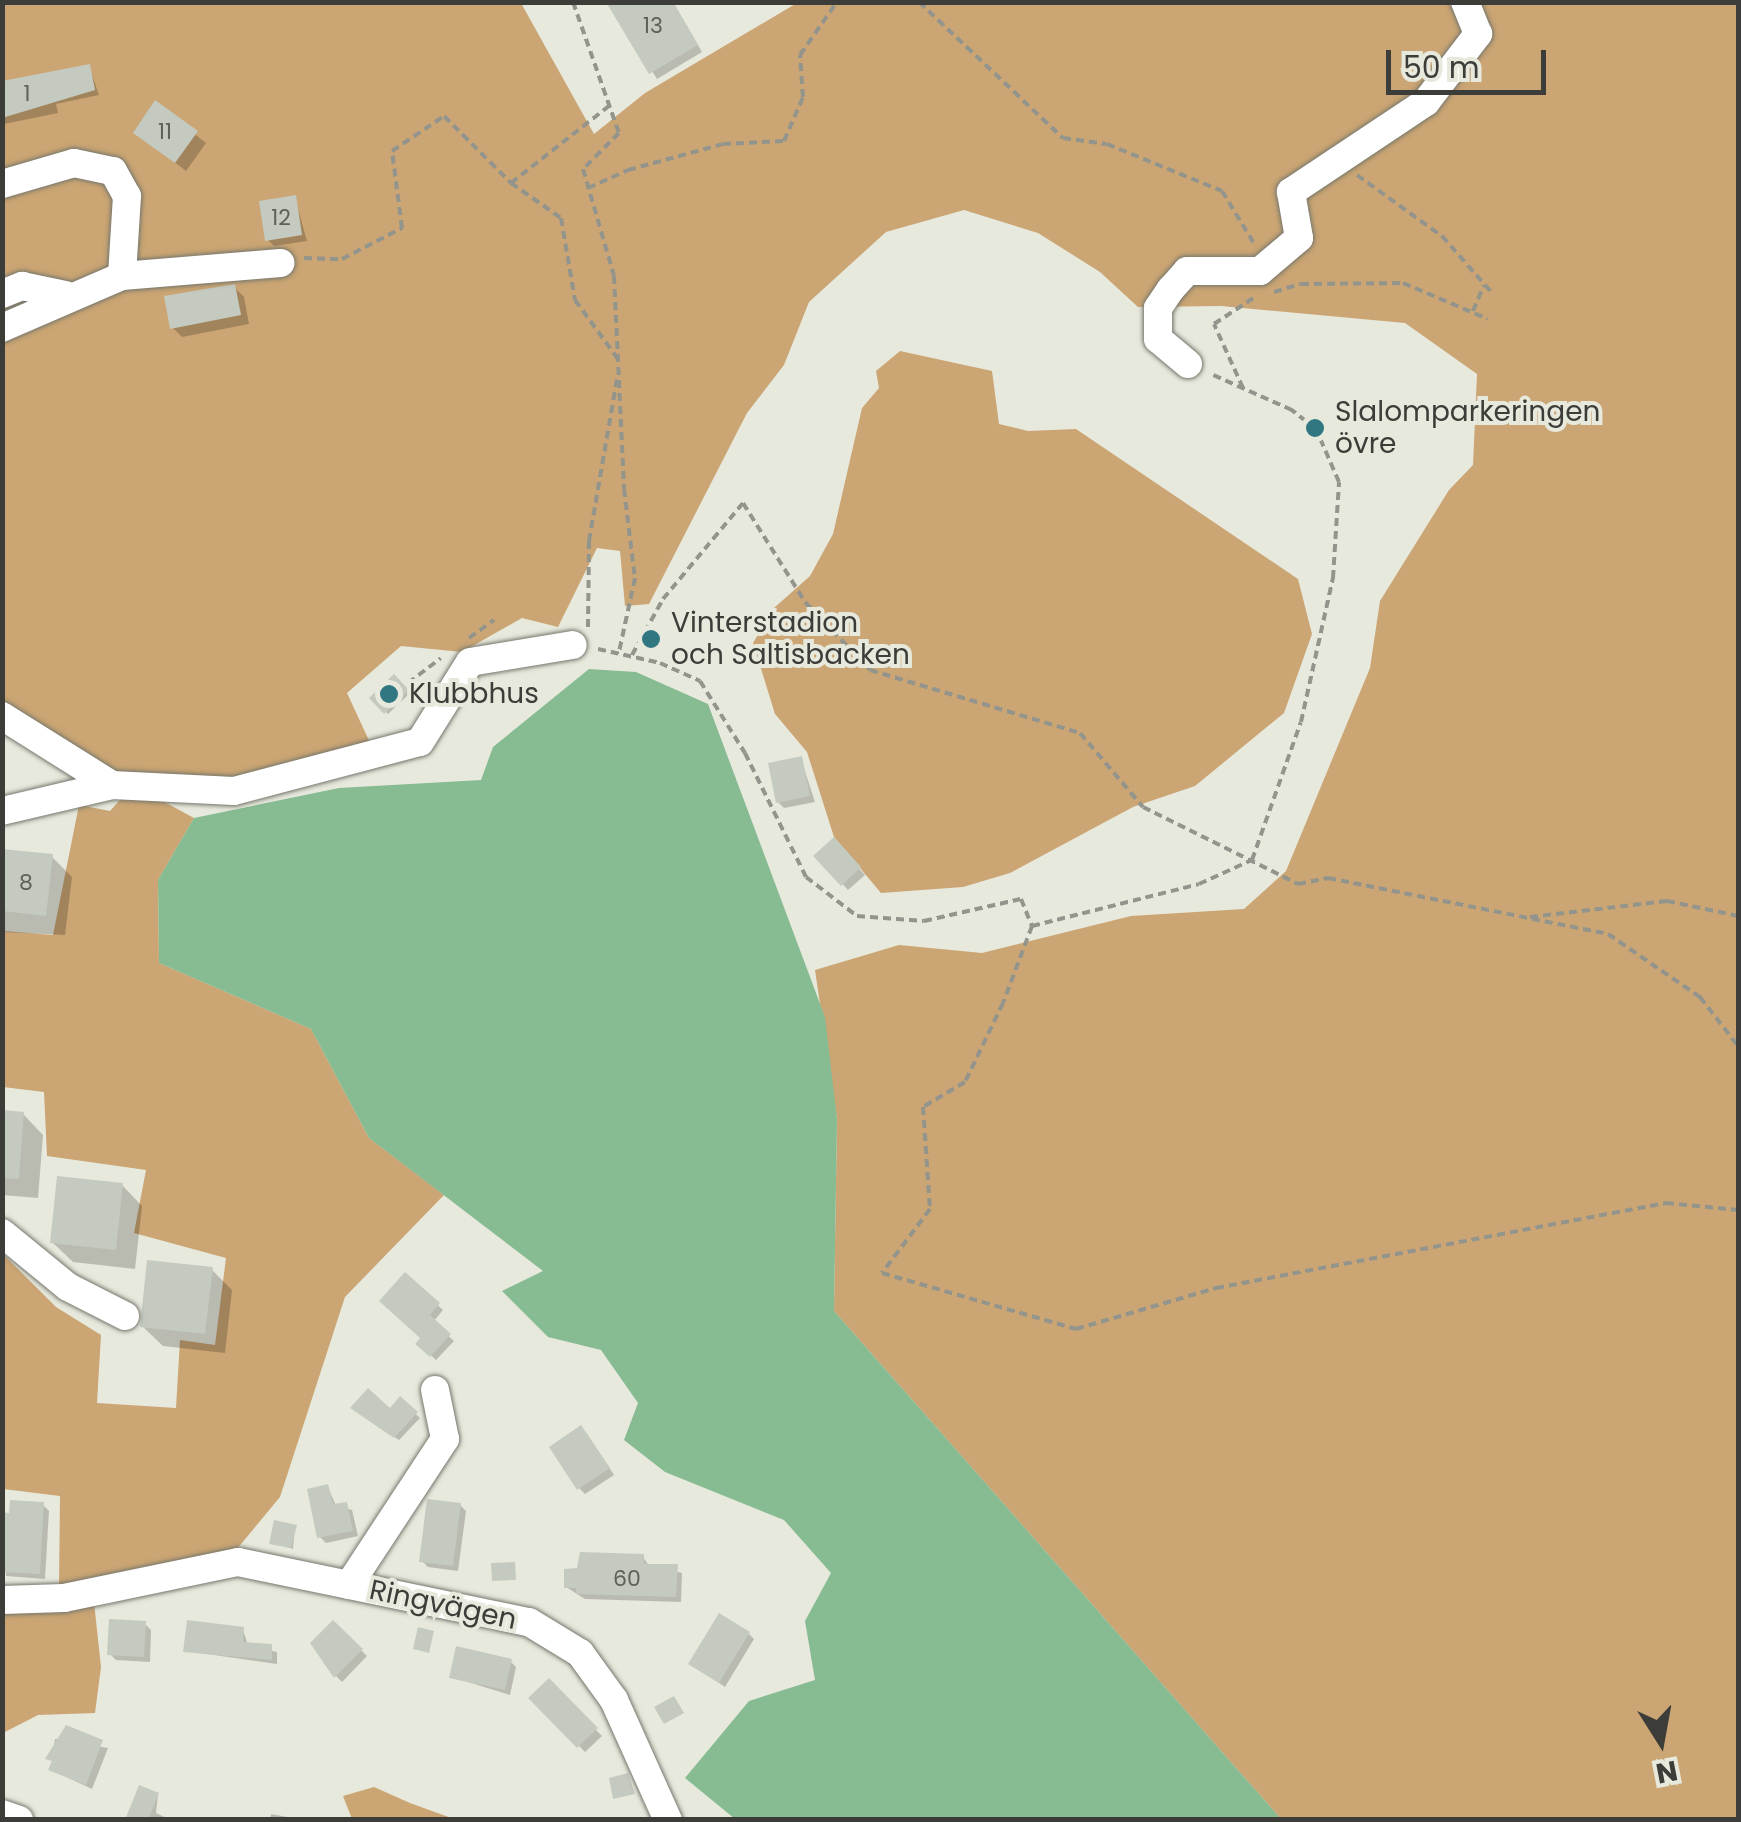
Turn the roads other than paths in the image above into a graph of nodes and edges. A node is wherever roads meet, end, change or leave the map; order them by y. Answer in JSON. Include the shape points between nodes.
{"nodes":[{"id":1,"x":1465,"y":2,"type":"edge"},
{"id":2,"x":2,"y":184,"type":"edge"},
{"id":3,"x":292,"y":261,"type":"road end"},
{"id":4,"x":122,"y":276,"type":"junction"},
{"id":5,"x":2,"y":294,"type":"edge"},
{"id":6,"x":65,"y":296,"type":"junction"},
{"id":7,"x":2,"y":328,"type":"edge"},
{"id":8,"x":1188,"y":364,"type":"road end"},
{"id":9,"x":573,"y":645,"type":"dead end"},
{"id":10,"x":2,"y":716,"type":"edge"},
{"id":11,"x":112,"y":785,"type":"junction"},
{"id":12,"x":2,"y":811,"type":"edge"},
{"id":13,"x":2,"y":1233,"type":"edge"},
{"id":14,"x":125,"y":1316,"type":"dead end"},
{"id":15,"x":435,"y":1390,"type":"dead end"},
{"id":16,"x":349,"y":1585,"type":"junction"},
{"id":17,"x":2,"y":1600,"type":"edge"},
{"id":18,"x":2,"y":1814,"type":"edge"},
{"id":19,"x":20,"y":1820,"type":"edge"},
{"id":20,"x":668,"y":1820,"type":"edge"}],
"edges":[{"from":1,"to":8,"type":"street","via":[[1478,34],[1426,102],[1291,192],[1300,238],[1260,271],[1188,272],[1171,289],[1158,308],[1158,339]]},
{"from":2,"to":4,"type":"street","via":[[74,163],[113,171],[127,196]]},
{"from":3,"to":4,"type":"street"},
{"from":4,"to":6,"type":"street"},
{"from":5,"to":6,"type":"street","via":[[22,286]]},
{"from":6,"to":7,"type":"street"},
{"from":9,"to":11,"type":"street","via":[[470,662],[420,742],[378,756],[234,791]]},
{"from":10,"to":11,"type":"street"},
{"from":11,"to":12,"type":"street"},
{"from":13,"to":14,"type":"street","via":[[68,1286]]},
{"from":15,"to":16,"type":"street","name":"Ringvägen","via":[[445,1439]]},
{"from":16,"to":17,"type":"street","name":"Ringvägen","via":[[238,1562],[64,1598]]},
{"from":16,"to":20,"type":"street","name":"Ringvägen","via":[[528,1622],[580,1653],[614,1700]]},
{"from":18,"to":19,"type":"street"}]}
